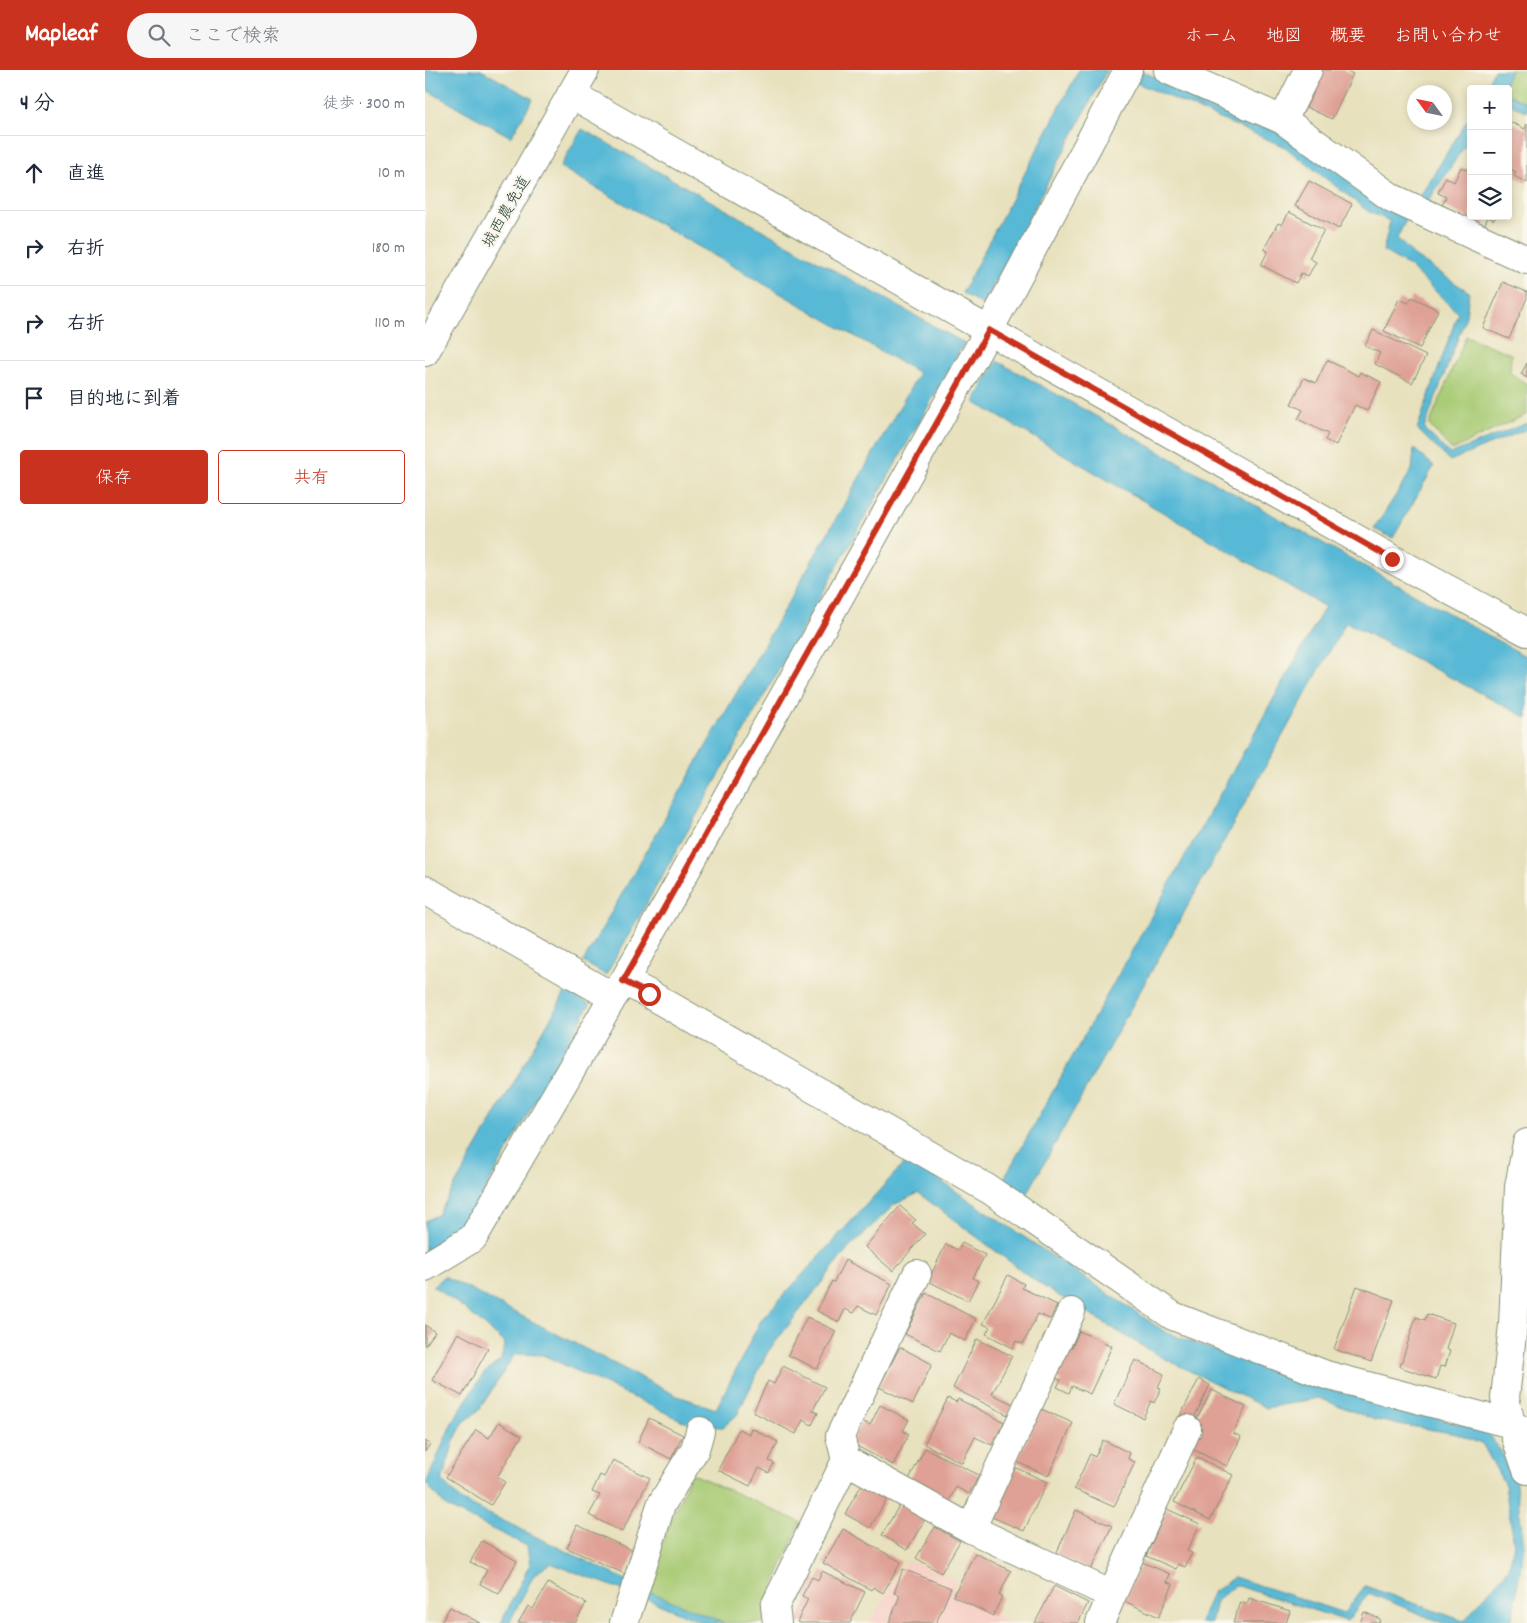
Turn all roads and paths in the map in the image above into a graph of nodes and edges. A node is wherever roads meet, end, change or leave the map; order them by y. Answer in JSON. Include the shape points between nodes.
{"nodes":[{"id":1,"x":585,"y":70,"type":"edge"},
{"id":2,"x":1128,"y":70,"type":"edge"},
{"id":3,"x":1169,"y":70,"type":"edge"},
{"id":4,"x":1308,"y":70,"type":"edge"},
{"id":5,"x":571,"y":94,"type":"junction"},
{"id":6,"x":1283,"y":120,"type":"junction"},
{"id":7,"x":1527,"y":260,"type":"edge"},
{"id":8,"x":989,"y":330,"type":"junction"},
{"id":9,"x":425,"y":352,"type":"edge"},
{"id":10,"x":1527,"y":632,"type":"edge"},
{"id":11,"x":425,"y":890,"type":"edge"},
{"id":12,"x":618,"y":989,"type":"junction"},
{"id":13,"x":1527,"y":1143,"type":"edge"},
{"id":14,"x":425,"y":1267,"type":"edge"},
{"id":15,"x":917,"y":1274,"type":"dead end"},
{"id":16,"x":1071,"y":1312,"type":"dead end"},
{"id":17,"x":1519,"y":1428,"type":"edge"},
{"id":18,"x":1187,"y":1429,"type":"dead end"},
{"id":19,"x":700,"y":1431,"type":"dead end"},
{"id":20,"x":846,"y":1460,"type":"junction"},
{"id":21,"x":1527,"y":1470,"type":"edge"},
{"id":22,"x":971,"y":1529,"type":"junction"},
{"id":23,"x":1112,"y":1595,"type":"junction"},
{"id":24,"x":624,"y":1623,"type":"edge"},
{"id":25,"x":777,"y":1623,"type":"edge"},
{"id":26,"x":1100,"y":1623,"type":"edge"}],
"edges":[{"from":1,"to":5,"type":"street","name":"城西農免道"},
{"from":2,"to":8,"type":"street"},
{"from":3,"to":6,"type":"street"},
{"from":4,"to":6,"type":"street"},
{"from":5,"to":8,"type":"street"},
{"from":5,"to":9,"type":"street","name":"城西農免道"},
{"from":6,"to":7,"type":"street","via":[[1391,198]]},
{"from":8,"to":10,"type":"street"},
{"from":8,"to":12,"type":"street"},
{"from":11,"to":12,"type":"street"},
{"from":12,"to":14,"type":"street","via":[[473,1238]]},
{"from":12,"to":17,"type":"street","via":[[657,999],[990,1190],[1173,1316],[1326,1375]]},
{"from":13,"to":17,"type":"street","via":[[1519,1187],[1513,1325],[1505,1398]]},
{"from":15,"to":20,"type":"street","via":[[840,1436]]},
{"from":16,"to":22,"type":"street"},
{"from":17,"to":21,"type":"street"},
{"from":18,"to":23,"type":"street"},
{"from":19,"to":24,"type":"street","via":[[695,1449],[661,1504]]},
{"from":20,"to":22,"type":"street"},
{"from":20,"to":25,"type":"street","via":[[775,1606]]},
{"from":22,"to":23,"type":"street"},
{"from":23,"to":26,"type":"street"}]}
